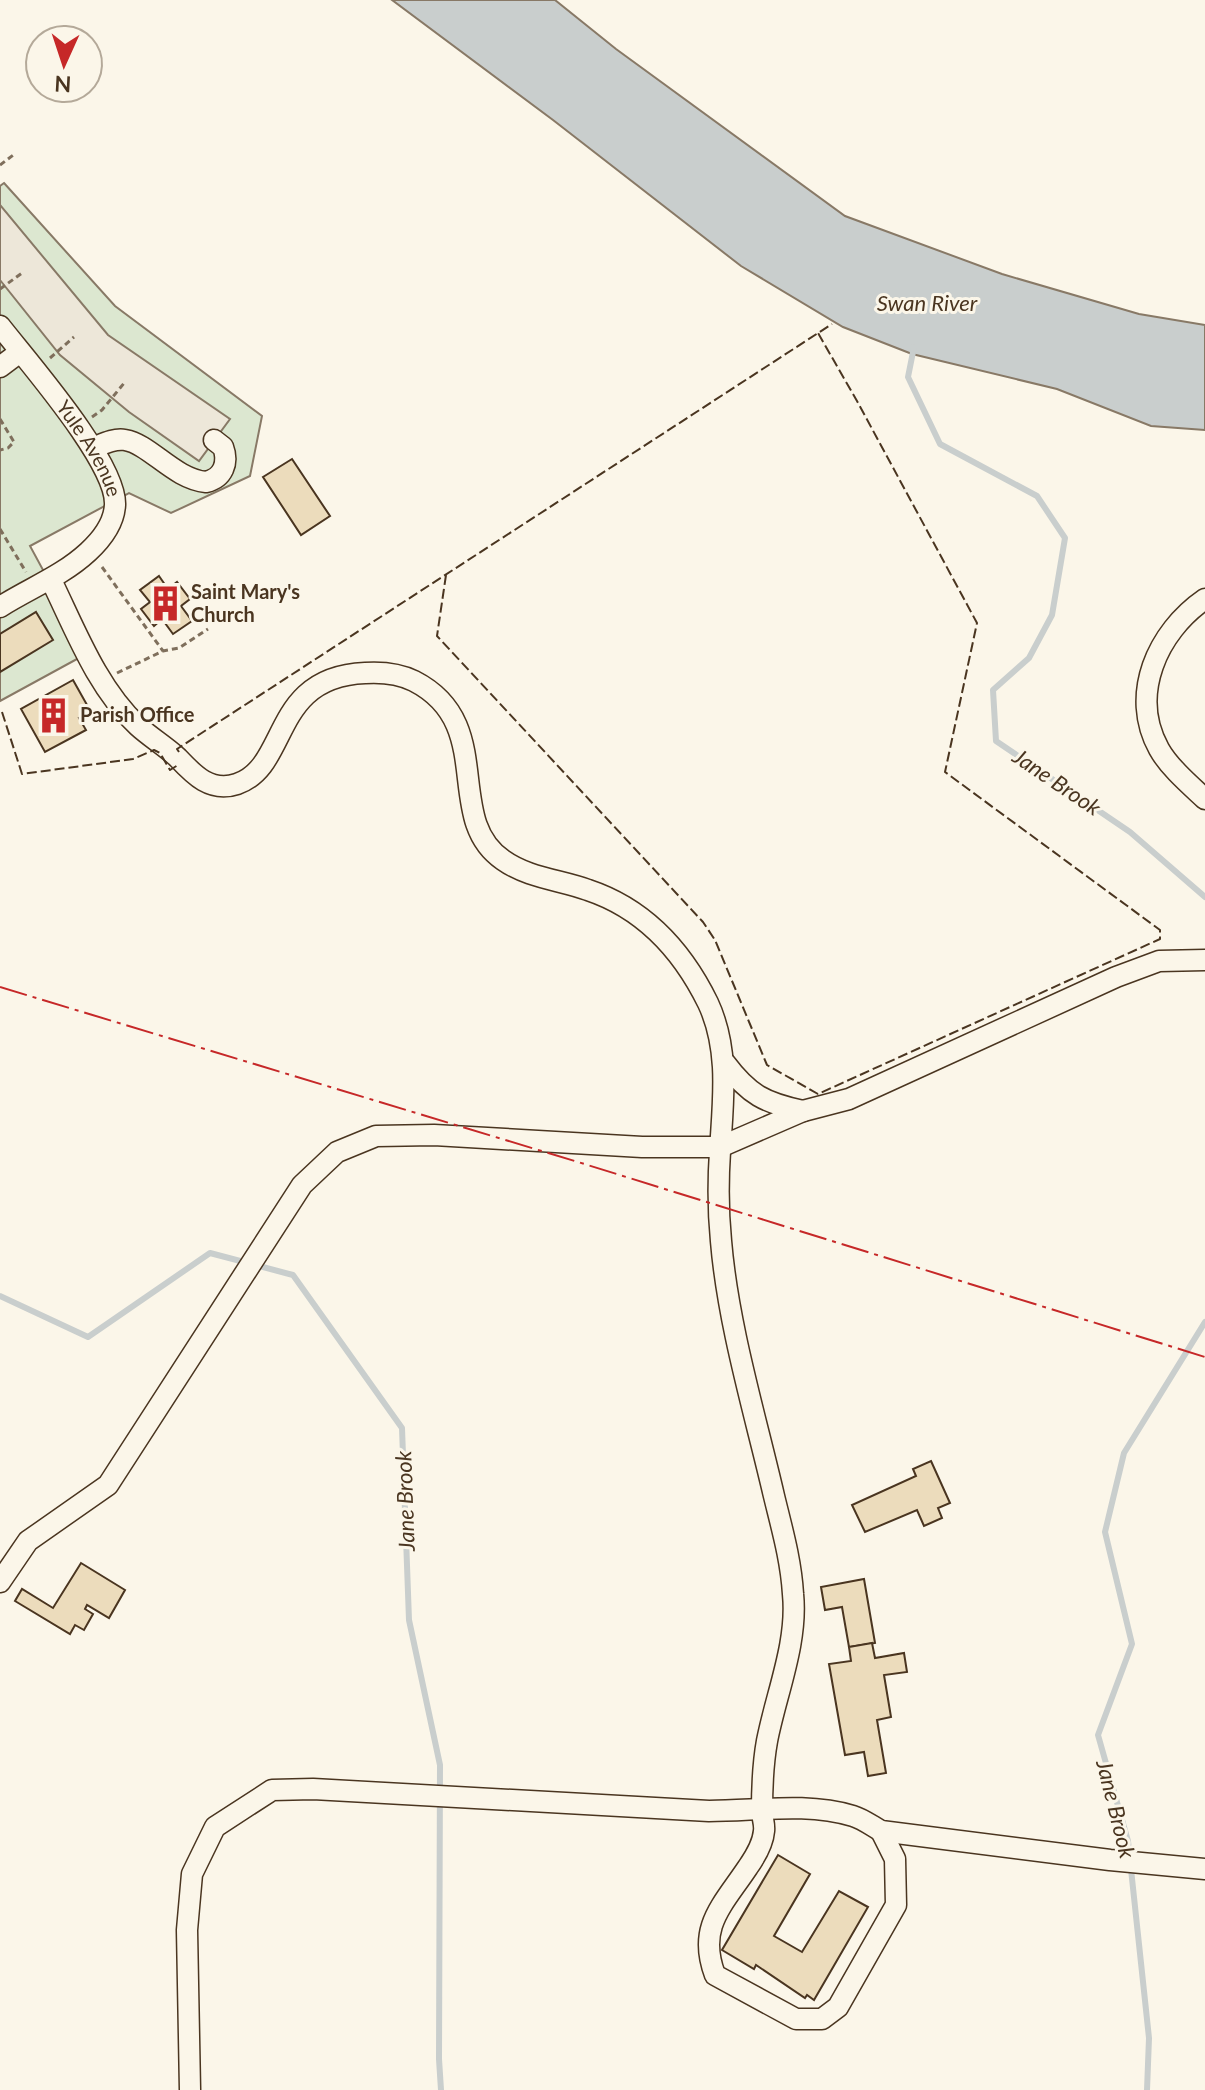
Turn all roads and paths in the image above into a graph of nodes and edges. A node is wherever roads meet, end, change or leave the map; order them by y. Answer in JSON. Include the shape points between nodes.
{"nodes":[{"id":1,"x":16,"y":153,"type":"dead end"},
{"id":2,"x":0,"y":165,"type":"edge"},
{"id":3,"x":22,"y":273,"type":"dead end"},
{"id":4,"x":0,"y":289,"type":"edge"},
{"id":5,"x":0,"y":326,"type":"edge"},
{"id":6,"x":74,"y":337,"type":"dead end"},
{"id":7,"x":20,"y":352,"type":"junction"},
{"id":8,"x":59,"y":352,"type":"dead end"},
{"id":9,"x":0,"y":367,"type":"edge"},
{"id":10,"x":125,"y":382,"type":"dead end"},
{"id":11,"x":0,"y":419,"type":"edge"},
{"id":12,"x":85,"y":420,"type":"dead end"},
{"id":13,"x":214,"y":440,"type":"dead end"},
{"id":14,"x":93,"y":448,"type":"junction"},
{"id":15,"x":0,"y":450,"type":"edge"},
{"id":16,"x":0,"y":529,"type":"edge"},
{"id":17,"x":90,"y":551,"type":"junction"},
{"id":18,"x":43,"y":583,"type":"junction"},
{"id":19,"x":1205,"y":599,"type":"edge"},
{"id":20,"x":0,"y":607,"type":"edge"},
{"id":21,"x":208,"y":629,"type":"dead end"},
{"id":22,"x":163,"y":651,"type":"junction"},
{"id":23,"x":103,"y":680,"type":"junction"},
{"id":24,"x":1205,"y":799,"type":"edge"},
{"id":25,"x":1205,"y":960,"type":"edge"},
{"id":26,"x":725,"y":1063,"type":"junction"},
{"id":27,"x":803,"y":1111,"type":"junction"},
{"id":28,"x":720,"y":1147,"type":"junction"},
{"id":29,"x":0,"y":1582,"type":"edge"},
{"id":30,"x":762,"y":1811,"type":"junction"},
{"id":31,"x":881,"y":1831,"type":"junction"},
{"id":32,"x":1205,"y":1869,"type":"edge"},
{"id":33,"x":190,"y":2090,"type":"edge"}],
"edges":[{"from":1,"to":2,"type":"path"},
{"from":3,"to":4,"type":"path"},
{"from":5,"to":7,"type":"street","name":"Yule Avenue"},
{"from":6,"to":8,"type":"path"},
{"from":7,"to":9,"type":"street"},
{"from":7,"to":14,"type":"street","name":"Yule Avenue"},
{"from":10,"to":12,"type":"path","via":[[102,410]]},
{"from":11,"to":15,"type":"path","via":[[14,442]]},
{"from":13,"to":14,"type":"street","via":[[223,447],[225,464],[218,477],[206,482],[129,441]]},
{"from":14,"to":17,"type":"street","name":"Yule Avenue","via":[[109,475],[116,504],[108,529]]},
{"from":16,"to":18,"type":"path"},
{"from":17,"to":18,"type":"street","name":"Yule Avenue"},
{"from":17,"to":22,"type":"path"},
{"from":18,"to":20,"type":"street","name":"Yule Avenue"},
{"from":18,"to":23,"type":"street"},
{"from":19,"to":24,"type":"street","via":[[1167,636],[1149,678],[1146,715],[1160,751]]},
{"from":21,"to":22,"type":"path","via":[[179,648]]},
{"from":22,"to":23,"type":"path"},
{"from":23,"to":26,"type":"street","via":[[137,725],[195,777],[220,786],[239,784],[262,763],[299,701],[321,683],[380,672],[412,680],[444,703],[460,730],[472,809],[484,841],[504,861],[621,903],[659,931],[685,961],[711,1009]]},
{"from":25,"to":27,"type":"street","via":[[1159,961],[1116,977],[849,1099]]},
{"from":26,"to":27,"type":"street","via":[[743,1088],[777,1106]]},
{"from":26,"to":28,"type":"street"},
{"from":27,"to":28,"type":"street"},
{"from":28,"to":29,"type":"street","via":[[434,1135],[376,1136],[337,1152],[302,1185],[108,1485],[28,1541]]},
{"from":28,"to":30,"type":"street","via":[[721,1248],[789,1556],[794,1601],[791,1638],[766,1747]]},
{"from":30,"to":31,"type":"street","via":[[805,1806],[856,1816]]},
{"from":30,"to":31,"type":"street","via":[[764,1832],[757,1853],[710,1926],[708,1956],[715,1975],[796,2019],[822,2019],[838,2007],[896,1905],[895,1859]]},
{"from":30,"to":33,"type":"street","via":[[272,1790],[215,1827],[192,1874],[187,1930]]},
{"from":31,"to":32,"type":"street"}]}
